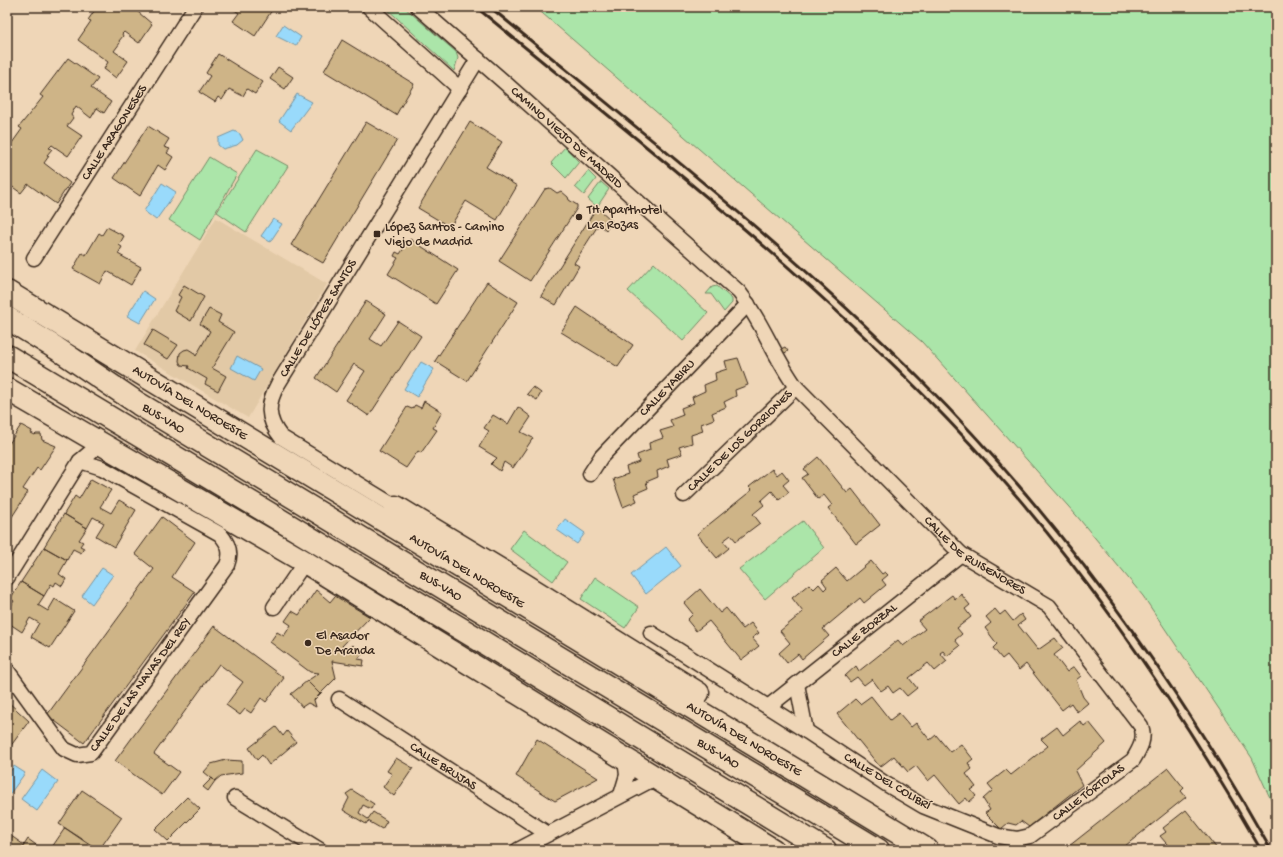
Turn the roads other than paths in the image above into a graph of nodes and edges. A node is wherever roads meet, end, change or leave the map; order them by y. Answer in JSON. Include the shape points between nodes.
{"nodes":[{"id":1,"x":195,"y":7,"type":"edge"},
{"id":2,"x":369,"y":7,"type":"edge"},
{"id":3,"x":418,"y":7,"type":"edge"},
{"id":4,"x":478,"y":59,"type":"junction"},
{"id":5,"x":460,"y":89,"type":"junction"},
{"id":6,"x":34,"y":258,"type":"dead end"},
{"id":7,"x":7,"y":292,"type":"edge"},
{"id":8,"x":748,"y":304,"type":"junction"},
{"id":9,"x":7,"y":318,"type":"edge"},
{"id":10,"x":7,"y":330,"type":"edge"},
{"id":11,"x":7,"y":356,"type":"edge"},
{"id":12,"x":796,"y":387,"type":"junction"},
{"id":13,"x":8,"y":391,"type":"edge"},
{"id":14,"x":139,"y":404,"type":"junction"},
{"id":15,"x":100,"y":444,"type":"junction"},
{"id":16,"x":80,"y":461,"type":"junction"},
{"id":17,"x":590,"y":474,"type":"dead end"},
{"id":18,"x":684,"y":495,"type":"dead end"},
{"id":19,"x":396,"y":507,"type":"joint"},
{"id":20,"x":962,"y":554,"type":"junction"},
{"id":21,"x":305,"y":562,"type":"junction"},
{"id":22,"x":7,"y":578,"type":"edge"},
{"id":23,"x":274,"y":607,"type":"dead end"},
{"id":24,"x":651,"y":633,"type":"dead end"},
{"id":25,"x":7,"y":670,"type":"edge"},
{"id":26,"x":797,"y":684,"type":"junction"},
{"id":27,"x":339,"y":699,"type":"dead end"},
{"id":28,"x":768,"y":707,"type":"junction"},
{"id":29,"x":806,"y":731,"type":"junction"},
{"id":30,"x":1144,"y":732,"type":"joint"},
{"id":31,"x":625,"y":760,"type":"junction"},
{"id":32,"x":655,"y":778,"type":"junction"},
{"id":33,"x":620,"y":795,"type":"junction"},
{"id":34,"x":235,"y":798,"type":"dead end"},
{"id":35,"x":862,"y":811,"type":"junction"},
{"id":36,"x":548,"y":834,"type":"junction"},
{"id":37,"x":1017,"y":839,"type":"joint"},
{"id":38,"x":320,"y":850,"type":"edge"},
{"id":39,"x":518,"y":850,"type":"edge"},
{"id":40,"x":773,"y":850,"type":"edge"},
{"id":41,"x":825,"y":850,"type":"edge"},
{"id":42,"x":878,"y":850,"type":"edge"},
{"id":43,"x":927,"y":850,"type":"edge"}],
"edges":[{"from":1,"to":6,"type":"street","name":"CALLE ARAGONESES"},
{"from":2,"to":5,"type":"street"},
{"from":3,"to":4,"type":"street","name":"CAMINO VIEJO DE MADRID"},
{"from":4,"to":5,"type":"street","name":"CALLE DE LÓPEZ SANTOS"},
{"from":4,"to":8,"type":"street","name":"CAMINO VIEJO DE MADRID","via":[[718,273]]},
{"from":5,"to":19,"type":"street","name":"CALLE DE LÓPEZ SANTOS","via":[[269,404],[271,422],[281,437]]},
{"from":7,"to":35,"type":"highway","name":"AUTOVÍA DEL NOROESTE"},
{"from":8,"to":12,"type":"street","name":"CAMINO VIEJO DE MADRID","via":[[785,372]]},
{"from":8,"to":17,"type":"street","name":"CALLE YABIRU","via":[[601,457]]},
{"from":9,"to":14,"type":"highway","name":"BUS-VAO"},
{"from":10,"to":14,"type":"highway"},
{"from":11,"to":41,"type":"highway"},
{"from":12,"to":18,"type":"street","name":"CALLE DE LOS GORRIONES"},
{"from":12,"to":20,"type":"street","name":"CALLE DE RUISEÑORES"},
{"from":13,"to":15,"type":"highway"},
{"from":14,"to":42,"type":"highway","name":"BUS-VAO"},
{"from":15,"to":16,"type":"street"},
{"from":15,"to":21,"type":"highway"},
{"from":16,"to":22,"type":"street"},
{"from":16,"to":25,"type":"street","name":"CALLE DE LAS NAVAS DEL REY","via":[[102,468],[220,534],[230,552],[227,566],[91,753],[77,756],[64,749]]},
{"from":19,"to":35,"type":"highway","via":[[854,792]]},
{"from":20,"to":26,"type":"street","name":"CALLE ZORZAL"},
{"from":20,"to":30,"type":"street","name":"CALLE DE RUISEÑORES","via":[[1049,606]]},
{"from":21,"to":23,"type":"street"},
{"from":21,"to":31,"type":"highway"},
{"from":24,"to":28,"type":"street","name":"CALLE DEL COLIBRÍ"},
{"from":26,"to":28,"type":"street","name":"CALLE ZORZAL"},
{"from":26,"to":29,"type":"street"},
{"from":27,"to":36,"type":"street","name":"CALLE BRUJAS"},
{"from":28,"to":29,"type":"street","name":"CALLE DEL COLIBRÍ"},
{"from":29,"to":37,"type":"street","name":"CALLE DEL COLIBRÍ","via":[[923,806],[998,836]]},
{"from":30,"to":37,"type":"street","name":"CALLE TÓRTOLAS","via":[[1141,746],[1133,760],[1048,824],[1030,836]]},
{"from":31,"to":32,"type":"highway"},
{"from":31,"to":33,"type":"street","via":[[627,776]]},
{"from":32,"to":33,"type":"street"},
{"from":32,"to":40,"type":"highway"},
{"from":33,"to":36,"type":"street"},
{"from":34,"to":38,"type":"street"},
{"from":35,"to":43,"type":"highway","name":"AUTOVÍA DEL NOROESTE"},
{"from":36,"to":39,"type":"street"}]}
